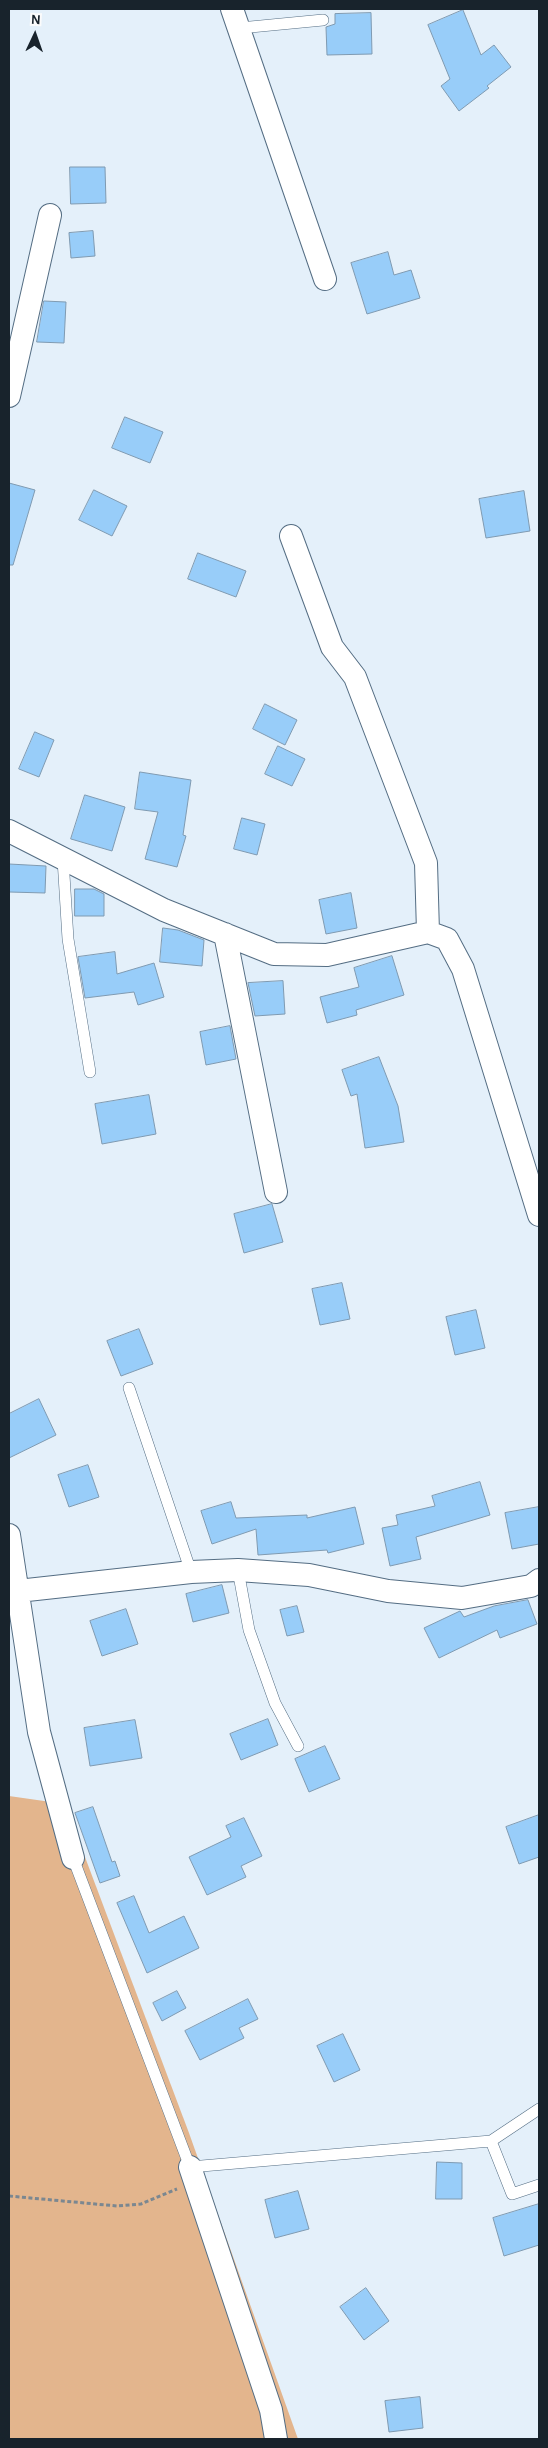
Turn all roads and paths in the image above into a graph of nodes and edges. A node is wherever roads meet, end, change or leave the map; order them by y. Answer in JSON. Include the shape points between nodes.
{"nodes":[{"id":1,"x":236,"y":19,"type":"edge"},
{"id":2,"x":322,"y":20,"type":"dead end"},
{"id":3,"x":50,"y":215,"type":"dead end"},
{"id":4,"x":325,"y":279,"type":"dead end"},
{"id":5,"x":9,"y":396,"type":"edge"},
{"id":6,"x":291,"y":536,"type":"dead end"},
{"id":7,"x":9,"y":832,"type":"edge"},
{"id":8,"x":63,"y":859,"type":"junction"},
{"id":9,"x":428,"y":932,"type":"junction"},
{"id":10,"x":225,"y":934,"type":"junction"},
{"id":11,"x":90,"y":1072,"type":"dead end"},
{"id":12,"x":276,"y":1192,"type":"dead end"},
{"id":13,"x":539,"y":1215,"type":"edge"},
{"id":14,"x":129,"y":1388,"type":"dead end"},
{"id":15,"x":9,"y":1536,"type":"edge"},
{"id":16,"x":238,"y":1570,"type":"junction"},
{"id":17,"x":191,"y":1572,"type":"junction"},
{"id":18,"x":539,"y":1580,"type":"edge"},
{"id":19,"x":18,"y":1591,"type":"junction"},
{"id":20,"x":298,"y":1746,"type":"dead end"},
{"id":21,"x":73,"y":1858,"type":"joint"},
{"id":22,"x":539,"y":2109,"type":"edge"},
{"id":23,"x":490,"y":2141,"type":"junction"},
{"id":24,"x":192,"y":2174,"type":"junction"},
{"id":25,"x":539,"y":2185,"type":"edge"},
{"id":26,"x":9,"y":2196,"type":"edge"},
{"id":27,"x":276,"y":2439,"type":"edge"}],
"edges":[{"from":1,"to":2,"type":"lane"},
{"from":1,"to":4,"type":"street"},
{"from":3,"to":5,"type":"street"},
{"from":6,"to":9,"type":"street","via":[[332,647],[355,677],[426,863]]},
{"from":7,"to":8,"type":"street"},
{"from":8,"to":10,"type":"street","via":[[164,910]]},
{"from":8,"to":11,"type":"lane","via":[[68,939]]},
{"from":9,"to":10,"type":"street","via":[[327,955],[274,954]]},
{"from":9,"to":13,"type":"street","via":[[446,939],[463,969]]},
{"from":10,"to":12,"type":"street"},
{"from":14,"to":17,"type":"lane"},
{"from":15,"to":19,"type":"street"},
{"from":16,"to":17,"type":"street"},
{"from":16,"to":18,"type":"street","via":[[309,1575],[388,1591],[462,1598],[531,1586]]},
{"from":16,"to":20,"type":"lane","via":[[249,1630],[274,1703]]},
{"from":17,"to":19,"type":"street"},
{"from":19,"to":21,"type":"street","via":[[39,1732]]},
{"from":21,"to":24,"type":"lane"},
{"from":22,"to":23,"type":"lane"},
{"from":23,"to":24,"type":"lane"},
{"from":23,"to":25,"type":"lane","via":[[512,2194]]},
{"from":24,"to":26,"type":"path","via":[[141,2204],[117,2206]]},
{"from":24,"to":27,"type":"street","via":[[271,2410]]}]}
